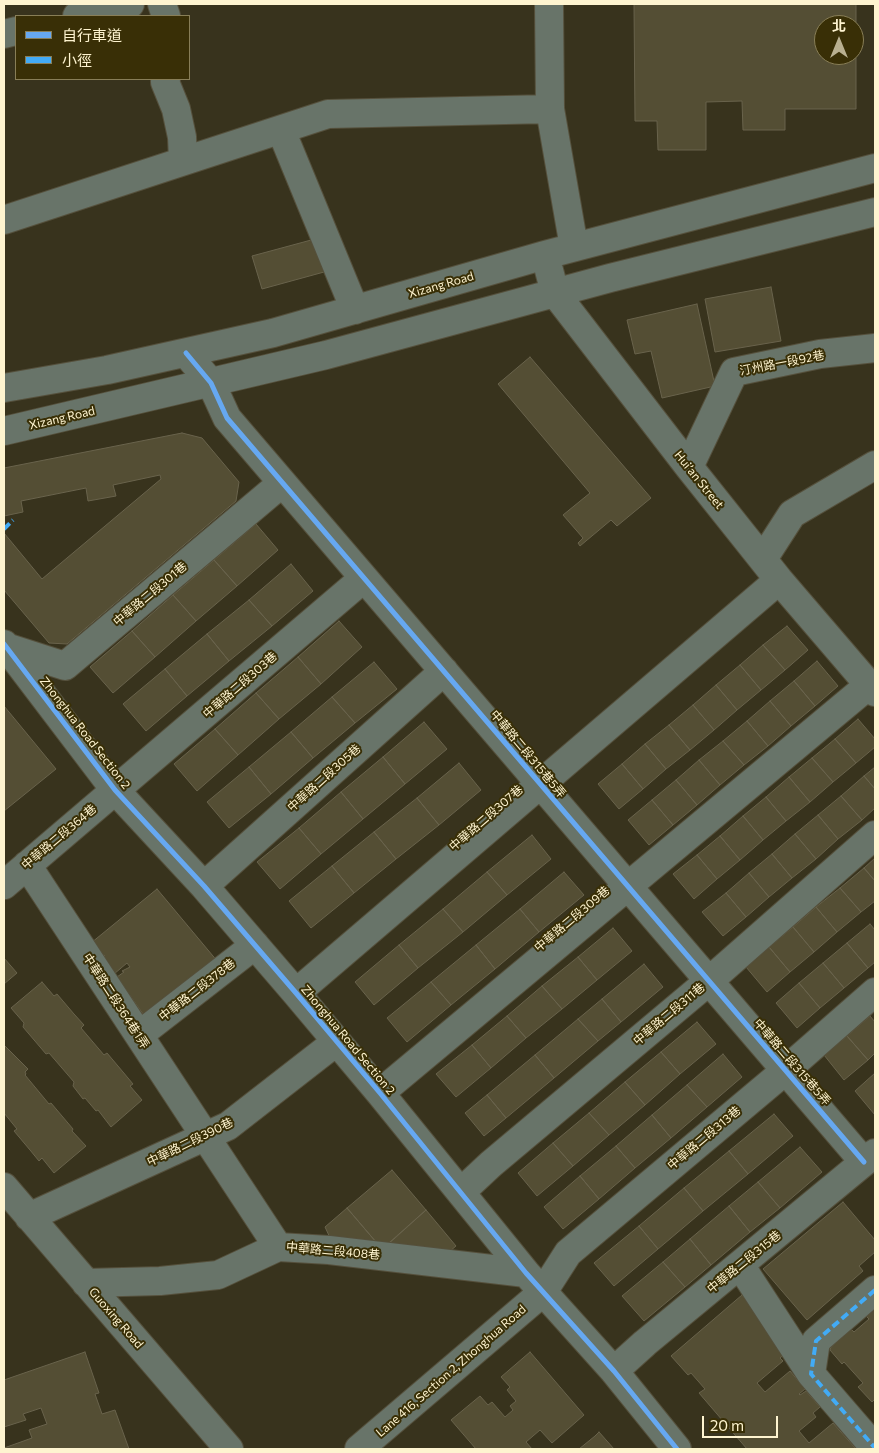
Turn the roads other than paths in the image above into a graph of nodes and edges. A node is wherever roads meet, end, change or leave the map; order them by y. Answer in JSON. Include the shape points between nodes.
{"nodes":[{"id":1,"x":130,"y":4,"type":"edge"},
{"id":2,"x":549,"y":4,"type":"edge"},
{"id":3,"x":81,"y":15,"type":"edge"},
{"id":4,"x":166,"y":80,"type":"edge"},
{"id":5,"x":550,"y":109,"type":"junction"},
{"id":6,"x":281,"y":130,"type":"junction"},
{"id":7,"x":183,"y":160,"type":"junction"},
{"id":8,"x":875,"y":168,"type":"edge"},
{"id":9,"x":875,"y":212,"type":"edge"},
{"id":10,"x":4,"y":220,"type":"edge"},
{"id":11,"x":574,"y":247,"type":"junction"},
{"id":12,"x":546,"y":255,"type":"junction"},
{"id":13,"x":555,"y":293,"type":"junction"},
{"id":14,"x":355,"y":310,"type":"junction"},
{"id":15,"x":875,"y":348,"type":"edge"},
{"id":16,"x":186,"y":353,"type":"junction"},
{"id":17,"x":211,"y":383,"type":"junction"},
{"id":18,"x":4,"y":388,"type":"edge"},
{"id":19,"x":4,"y":431,"type":"edge"},
{"id":20,"x":875,"y":465,"type":"edge"},
{"id":21,"x":688,"y":467,"type":"junction"},
{"id":22,"x":282,"y":483,"type":"junction"},
{"id":23,"x":763,"y":559,"type":"junction"},
{"id":24,"x":364,"y":578,"type":"junction"},
{"id":25,"x":779,"y":580,"type":"junction"},
{"id":26,"x":5,"y":646,"type":"edge"},
{"id":27,"x":444,"y":671,"type":"junction"},
{"id":28,"x":872,"y":689,"type":"edge"},
{"id":29,"x":540,"y":784,"type":"junction"},
{"id":30,"x":115,"y":790,"type":"junction"},
{"id":31,"x":875,"y":835,"type":"edge"},
{"id":32,"x":27,"y":865,"type":"junction"},
{"id":33,"x":4,"y":884,"type":"edge"},
{"id":34,"x":204,"y":886,"type":"junction"},
{"id":35,"x":627,"y":886,"type":"junction"},
{"id":36,"x":255,"y":945,"type":"junction"},
{"id":37,"x":709,"y":981,"type":"junction"},
{"id":38,"x":875,"y":992,"type":"edge"},
{"id":39,"x":296,"y":993,"type":"junction"},
{"id":40,"x":139,"y":1035,"type":"junction"},
{"id":41,"x":336,"y":1042,"type":"junction"},
{"id":42,"x":786,"y":1070,"type":"junction"},
{"id":43,"x":380,"y":1093,"type":"junction"},
{"id":44,"x":206,"y":1137,"type":"junction"},
{"id":45,"x":870,"y":1158,"type":"edge"},
{"id":46,"x":4,"y":1187,"type":"edge"},
{"id":47,"x":460,"y":1192,"type":"junction"},
{"id":48,"x":29,"y":1217,"type":"junction"},
{"id":49,"x":278,"y":1247,"type":"junction"},
{"id":50,"x":740,"y":1265,"type":"junction"},
{"id":51,"x":86,"y":1283,"type":"junction"},
{"id":52,"x":534,"y":1283,"type":"junction"},
{"id":53,"x":875,"y":1290,"type":"edge"},
{"id":54,"x":614,"y":1371,"type":"junction"},
{"id":55,"x":811,"y":1374,"type":"junction"},
{"id":56,"x":875,"y":1448,"type":"edge"},
{"id":57,"x":229,"y":1449,"type":"edge"},
{"id":58,"x":359,"y":1449,"type":"edge"},
{"id":59,"x":677,"y":1449,"type":"edge"}],
"edges":[{"from":1,"to":3,"type":"street"},
{"from":2,"to":5,"type":"street"},
{"from":4,"to":7,"type":"street","via":[[176,109]]},
{"from":5,"to":6,"type":"street","via":[[328,114]]},
{"from":5,"to":11,"type":"street"},
{"from":6,"to":7,"type":"street"},
{"from":6,"to":14,"type":"street"},
{"from":7,"to":10,"type":"street"},
{"from":8,"to":11,"type":"street","name":"Xizang Road"},
{"from":9,"to":13,"type":"street","name":"Xizang Road"},
{"from":11,"to":12,"type":"street","name":"Xizang Road"},
{"from":12,"to":13,"type":"street","name":"Hui’an Street"},
{"from":12,"to":14,"type":"street","name":"Xizang Road"},
{"from":13,"to":17,"type":"street","name":"Xizang Road"},
{"from":13,"to":21,"type":"street","name":"Hui’an Street"},
{"from":14,"to":16,"type":"street","name":"Xizang Road"},
{"from":15,"to":21,"type":"street","name":"汀州路一段92巷","via":[[820,354],[734,372]]},
{"from":16,"to":17,"type":"street","name":"中華路二段315巷5弄"},
{"from":16,"to":18,"type":"street","name":"Xizang Road"},
{"from":17,"to":19,"type":"street","name":"Xizang Road"},
{"from":17,"to":22,"type":"street","name":"中華路二段315巷5弄","via":[[227,418]]},
{"from":20,"to":23,"type":"street","via":[[792,514]]},
{"from":21,"to":23,"type":"street","name":"Hui’an Street"},
{"from":22,"to":24,"type":"street","name":"中華路二段315巷5弄"},
{"from":22,"to":26,"type":"street","name":"中華路二段301巷","via":[[65,666]]},
{"from":23,"to":25,"type":"street","name":"Hui’an Street"},
{"from":24,"to":27,"type":"street","name":"中華路二段315巷5弄"},
{"from":24,"to":30,"type":"street","name":"中華路二段303巷"},
{"from":25,"to":28,"type":"street","name":"Hui’an Street"},
{"from":25,"to":29,"type":"street","name":"中華路二段307巷"},
{"from":26,"to":30,"type":"street","name":"Zhonghua Road Section 2"},
{"from":27,"to":29,"type":"street","name":"中華路二段315巷5弄"},
{"from":27,"to":34,"type":"street","name":"中華路二段305巷"},
{"from":28,"to":35,"type":"street","name":"中華路二段309巷"},
{"from":29,"to":35,"type":"street","name":"中華路二段315巷5弄"},
{"from":29,"to":39,"type":"street","name":"中華路二段307巷"},
{"from":30,"to":32,"type":"street","name":"中華路二段364巷"},
{"from":30,"to":34,"type":"street","name":"Zhonghua Road Section 2"},
{"from":31,"to":37,"type":"street","name":"中華路二段311巷"},
{"from":32,"to":33,"type":"street","name":"中華路二段364巷"},
{"from":32,"to":40,"type":"street","name":"中華路二段364巷1弄"},
{"from":34,"to":36,"type":"street","name":"Zhonghua Road Section 2"},
{"from":35,"to":37,"type":"street","name":"中華路二段315巷5弄"},
{"from":35,"to":43,"type":"street","name":"中華路二段309巷"},
{"from":36,"to":39,"type":"street","name":"Zhonghua Road Section 2"},
{"from":36,"to":40,"type":"street","name":"中華路二段378巷"},
{"from":37,"to":42,"type":"street","name":"中華路二段315巷5弄"},
{"from":37,"to":47,"type":"street","name":"中華路二段311巷"},
{"from":38,"to":42,"type":"street","name":"中華路二段313巷"},
{"from":39,"to":41,"type":"street","name":"Zhonghua Road Section 2"},
{"from":40,"to":44,"type":"street","name":"中華路二段364巷1弄"},
{"from":41,"to":43,"type":"street","name":"Zhonghua Road Section 2"},
{"from":41,"to":44,"type":"street","name":"中華路二段390巷","via":[[228,1126]]},
{"from":42,"to":45,"type":"street","name":"中華路二段315巷5弄"},
{"from":42,"to":52,"type":"street","name":"中華路二段313巷"},
{"from":43,"to":47,"type":"street","name":"Zhonghua Road Section 2"},
{"from":44,"to":48,"type":"street","name":"中華路二段390巷"},
{"from":44,"to":49,"type":"street","name":"中華路二段364巷1弄"},
{"from":45,"to":50,"type":"street","name":"中華路二段315巷"},
{"from":46,"to":48,"type":"street","name":"Guoxing Road"},
{"from":47,"to":52,"type":"street","name":"Zhonghua Road Section 2"},
{"from":48,"to":51,"type":"street","name":"Guoxing Road"},
{"from":49,"to":51,"type":"street","name":"中華路二段408巷","via":[[218,1275],[160,1282]]},
{"from":49,"to":52,"type":"street","name":"中華路二段408巷","via":[[329,1250]]},
{"from":50,"to":54,"type":"street","name":"中華路二段315巷"},
{"from":50,"to":55,"type":"street"},
{"from":51,"to":57,"type":"street","name":"Guoxing Road"},
{"from":52,"to":54,"type":"street","name":"Zhonghua Road Section 2"},
{"from":52,"to":58,"type":"street","name":"Lane 416, Section 2, Zhonghua Road"},
{"from":53,"to":55,"type":"street","via":[[816,1342]]},
{"from":54,"to":59,"type":"street","name":"Zhonghua Road Section 2"},
{"from":55,"to":56,"type":"street"}]}
